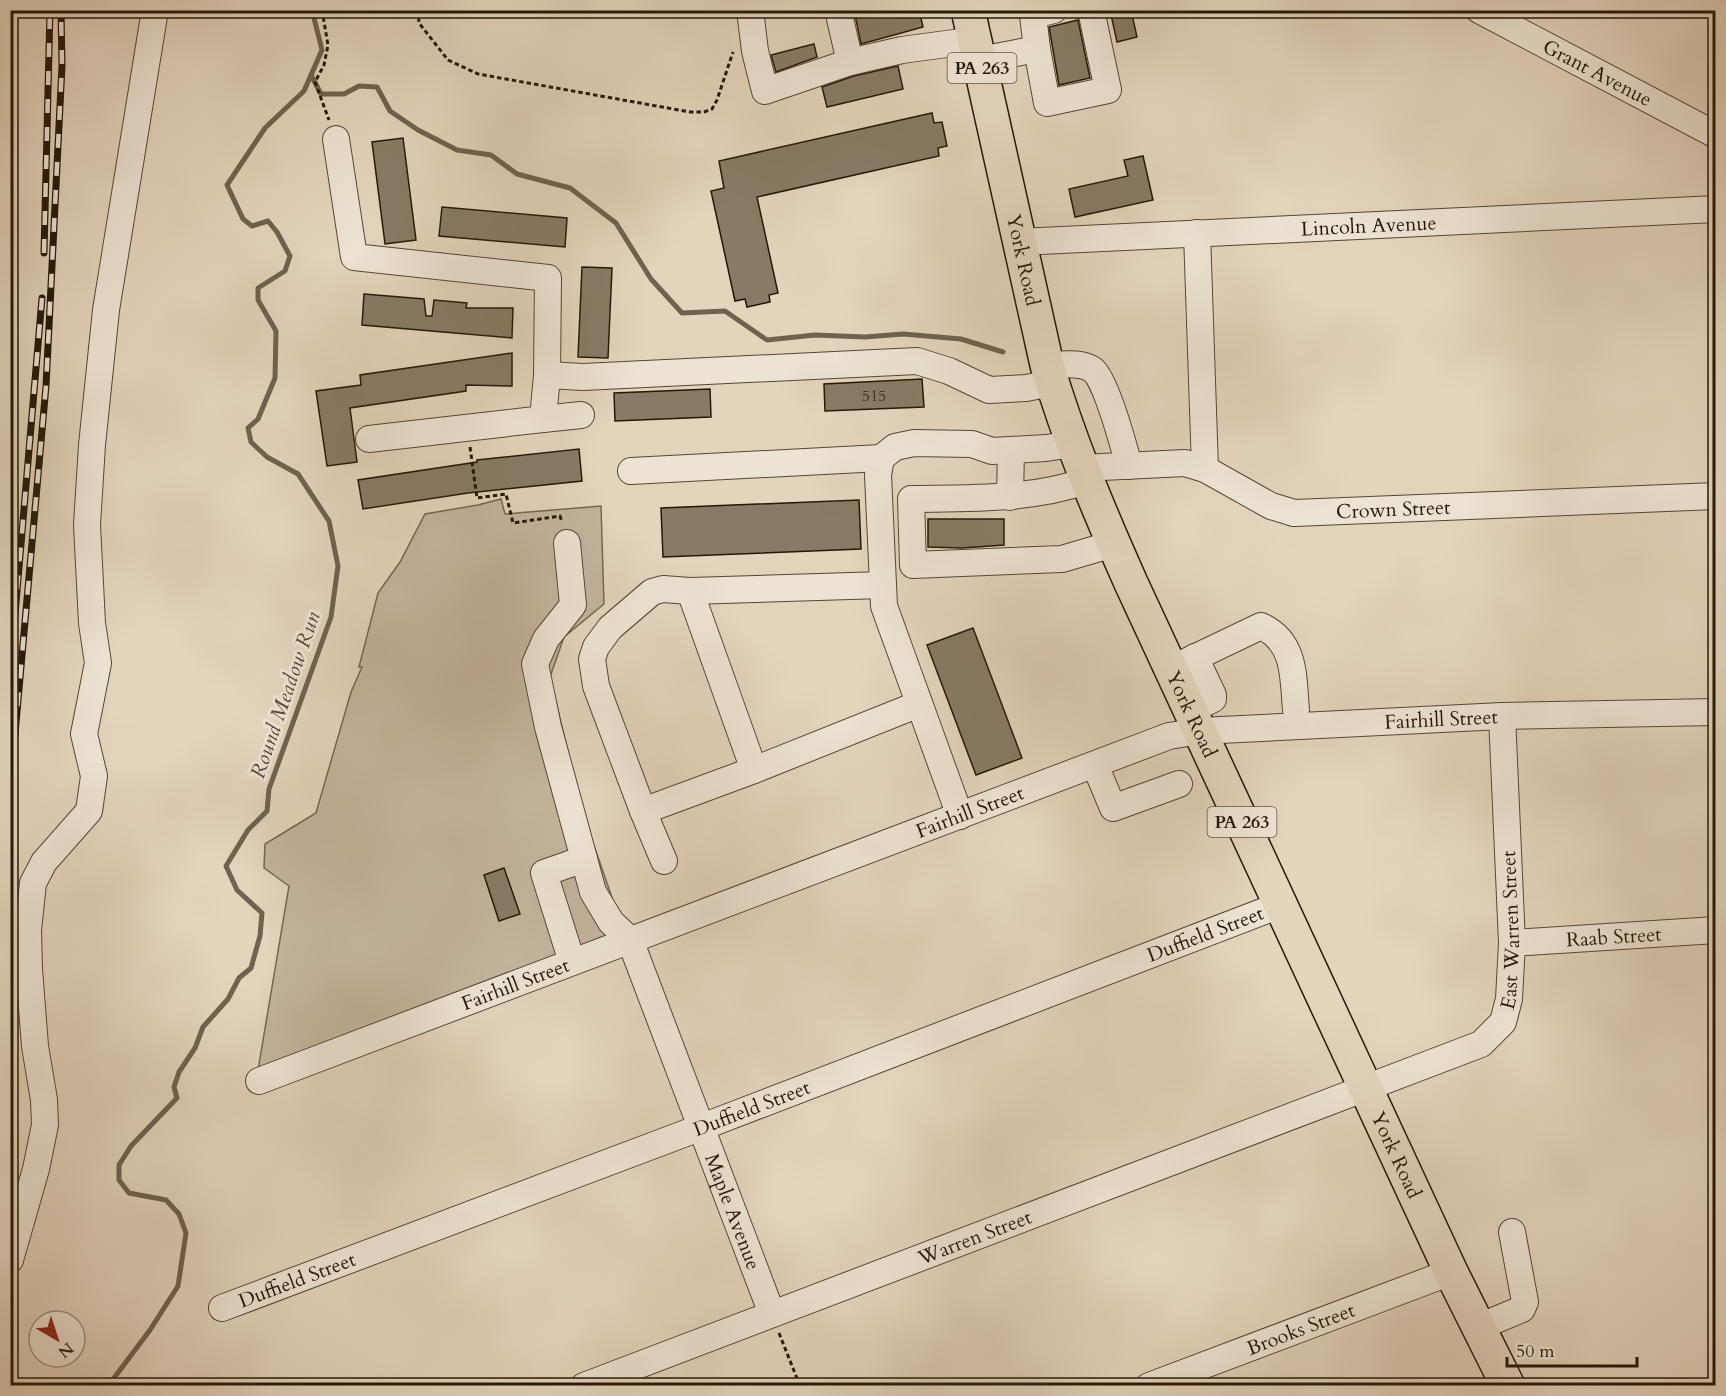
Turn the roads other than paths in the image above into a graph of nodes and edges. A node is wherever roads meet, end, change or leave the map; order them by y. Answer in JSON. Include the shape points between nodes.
{"nodes":[{"id":1,"x":155,"y":10,"type":"edge"},
{"id":2,"x":750,"y":10,"type":"edge"},
{"id":3,"x":838,"y":10,"type":"edge"},
{"id":4,"x":1054,"y":10,"type":"edge"},
{"id":5,"x":1091,"y":10,"type":"edge"},
{"id":6,"x":1479,"y":10,"type":"edge"},
{"id":7,"x":974,"y":37,"type":"edge"},
{"id":8,"x":1037,"y":49,"type":"junction"},
{"id":9,"x":850,"y":62,"type":"junction"},
{"id":10,"x":1716,"y":135,"type":"edge"},
{"id":11,"x":336,"y":139,"type":"road end"},
{"id":12,"x":1716,"y":209,"type":"edge"},
{"id":13,"x":1197,"y":233,"type":"junction"},
{"id":14,"x":1019,"y":242,"type":"junction"},
{"id":15,"x":1050,"y":374,"type":"junction"},
{"id":16,"x":547,"y":375,"type":"junction"},
{"id":17,"x":581,"y":415,"type":"dead end"},
{"id":18,"x":543,"y":419,"type":"junction"},
{"id":19,"x":369,"y":439,"type":"dead end"},
{"id":20,"x":1011,"y":450,"type":"junction"},
{"id":21,"x":881,"y":458,"type":"junction"},
{"id":22,"x":1080,"y":464,"type":"junction"},
{"id":23,"x":1129,"y":466,"type":"junction"},
{"id":24,"x":1205,"y":469,"type":"junction"},
{"id":25,"x":631,"y":471,"type":"dead end"},
{"id":26,"x":1716,"y":496,"type":"edge"},
{"id":27,"x":1010,"y":497,"type":"junction"},
{"id":28,"x":567,"y":543,"type":"road end"},
{"id":29,"x":1113,"y":544,"type":"junction"},
{"id":30,"x":883,"y":585,"type":"junction"},
{"id":31,"x":690,"y":591,"type":"junction"},
{"id":32,"x":1183,"y":663,"type":"junction"},
{"id":33,"x":919,"y":704,"type":"junction"},
{"id":34,"x":1716,"y":712,"type":"edge"},
{"id":35,"x":1502,"y":716,"type":"junction"},
{"id":36,"x":1297,"y":718,"type":"junction"},
{"id":37,"x":1195,"y":720,"type":"junction"},
{"id":38,"x":1095,"y":765,"type":"junction"},
{"id":39,"x":754,"y":770,"type":"junction"},
{"id":40,"x":1179,"y":784,"type":"dead end"},
{"id":41,"x":644,"y":811,"type":"junction"},
{"id":42,"x":960,"y":816,"type":"junction"},
{"id":43,"x":584,"y":859,"type":"junction"},
{"id":44,"x":664,"y":861,"type":"dead end"},
{"id":45,"x":1280,"y":905,"type":"junction"},
{"id":46,"x":1716,"y":930,"type":"edge"},
{"id":47,"x":630,"y":940,"type":"junction"},
{"id":48,"x":1512,"y":943,"type":"junction"},
{"id":49,"x":572,"y":962,"type":"junction"},
{"id":50,"x":259,"y":1082,"type":"dead end"},
{"id":51,"x":1366,"y":1089,"type":"junction"},
{"id":52,"x":702,"y":1127,"type":"junction"},
{"id":53,"x":1512,"y":1232,"type":"dead end"},
{"id":54,"x":10,"y":1260,"type":"edge"},
{"id":55,"x":1451,"y":1272,"type":"junction"},
{"id":56,"x":222,"y":1308,"type":"dead end"},
{"id":57,"x":772,"y":1314,"type":"junction"},
{"id":58,"x":1479,"y":1327,"type":"junction"},
{"id":59,"x":584,"y":1386,"type":"edge"},
{"id":60,"x":1149,"y":1386,"type":"edge"},
{"id":61,"x":1509,"y":1386,"type":"edge"}],
"edges":[{"from":1,"to":54,"type":"street","via":[[106,310],[92,445],[87,525],[98,663],[84,734],[94,776],[89,811],[44,862],[33,883],[29,969],[45,1125]]},
{"from":2,"to":9,"type":"street","via":[[765,91]]},
{"from":3,"to":9,"type":"street"},
{"from":4,"to":8,"type":"street","via":[[1033,15]]},
{"from":5,"to":8,"type":"street","via":[[1108,90],[1047,103]]},
{"from":6,"to":10,"type":"street","name":"Grant Avenue"},
{"from":7,"to":8,"type":"street"},
{"from":7,"to":9,"type":"street"},
{"from":7,"to":14,"type":"highway","name":"York Road","number":"PA 263"},
{"from":11,"to":16,"type":"street","via":[[354,258],[548,278]]},
{"from":12,"to":13,"type":"street","name":"Lincoln Avenue"},
{"from":13,"to":14,"type":"street","name":"Lincoln Avenue"},
{"from":13,"to":24,"type":"street"},
{"from":14,"to":15,"type":"highway","name":"York Road","number":"PA 263"},
{"from":15,"to":16,"type":"street","via":[[1026,388],[989,390],[917,361],[583,377]]},
{"from":15,"to":22,"type":"highway","name":"York Road","number":"PA 263"},
{"from":15,"to":23,"type":"street","via":[[1080,365],[1093,370],[1102,382]]},
{"from":16,"to":18,"type":"street"},
{"from":17,"to":18,"type":"street"},
{"from":18,"to":19,"type":"street"},
{"from":20,"to":21,"type":"street","via":[[972,444],[914,443],[895,447]]},
{"from":20,"to":22,"type":"street","via":[[1046,448]]},
{"from":20,"to":27,"type":"street"},
{"from":21,"to":25,"type":"street"},
{"from":21,"to":30,"type":"street","via":[[878,475]]},
{"from":22,"to":23,"type":"street","name":"Crown Street"},
{"from":22,"to":27,"type":"street","via":[[1062,489]]},
{"from":22,"to":29,"type":"highway","name":"York Road","number":"PA 263"},
{"from":23,"to":24,"type":"street","name":"Crown Street","via":[[1185,463]]},
{"from":24,"to":26,"type":"street","name":"Crown Street","via":[[1271,507],[1294,513]]},
{"from":27,"to":29,"type":"street","via":[[911,499],[913,565],[1062,559]]},
{"from":28,"to":43,"type":"street","via":[[573,605],[546,639],[535,664]]},
{"from":29,"to":32,"type":"highway","name":"York Road","number":"PA 263"},
{"from":30,"to":31,"type":"street"},
{"from":30,"to":33,"type":"street","via":[[884,606]]},
{"from":31,"to":39,"type":"street"},
{"from":31,"to":41,"type":"street","via":[[652,592],[610,628],[592,659],[596,687]]},
{"from":32,"to":36,"type":"street","via":[[1261,626],[1267,628],[1291,657]]},
{"from":32,"to":37,"type":"highway","name":"York Road","number":"PA 263"},
{"from":33,"to":39,"type":"street"},
{"from":33,"to":42,"type":"street"},
{"from":34,"to":35,"type":"street","name":"Fairhill Street"},
{"from":35,"to":36,"type":"street","name":"Fairhill Street"},
{"from":35,"to":48,"type":"street","name":"East Warren Street"},
{"from":36,"to":37,"type":"street","name":"Fairhill Street","via":[[1250,729]]},
{"from":37,"to":38,"type":"street","name":"Fairhill Street","via":[[1169,736]]},
{"from":37,"to":45,"type":"highway","name":"York Road","number":"PA 263"},
{"from":38,"to":40,"type":"street","via":[[1113,808]]},
{"from":38,"to":42,"type":"street","name":"Fairhill Street"},
{"from":39,"to":41,"type":"street"},
{"from":41,"to":44,"type":"street"},
{"from":42,"to":47,"type":"street","name":"Fairhill Street"},
{"from":43,"to":47,"type":"street","via":[[593,892],[611,922]]},
{"from":43,"to":49,"type":"street","via":[[544,873]]},
{"from":45,"to":51,"type":"highway","name":"York Road","number":"PA 263"},
{"from":45,"to":52,"type":"street","name":"Duffield Street"},
{"from":46,"to":48,"type":"street","name":"Raab Street"},
{"from":47,"to":49,"type":"street","name":"Fairhill Street"},
{"from":47,"to":52,"type":"street","name":"Maple Avenue"},
{"from":48,"to":51,"type":"street","name":"East Warren Street","via":[[1509,999],[1503,1022],[1481,1044]]},
{"from":49,"to":50,"type":"street","name":"Fairhill Street"},
{"from":51,"to":55,"type":"highway","name":"York Road","number":"PA 263"},
{"from":51,"to":57,"type":"street","name":"Warren Street"},
{"from":52,"to":56,"type":"street","name":"Duffield Street"},
{"from":52,"to":57,"type":"street","name":"Maple Avenue"},
{"from":53,"to":58,"type":"street","via":[[1525,1302],[1522,1309]]},
{"from":55,"to":58,"type":"highway","name":"York Road","number":"PA 263"},
{"from":55,"to":60,"type":"street","name":"Brooks Street"},
{"from":57,"to":59,"type":"street","name":"Warren Street"},
{"from":58,"to":61,"type":"highway","name":"York Road","number":"PA 263"}]}
